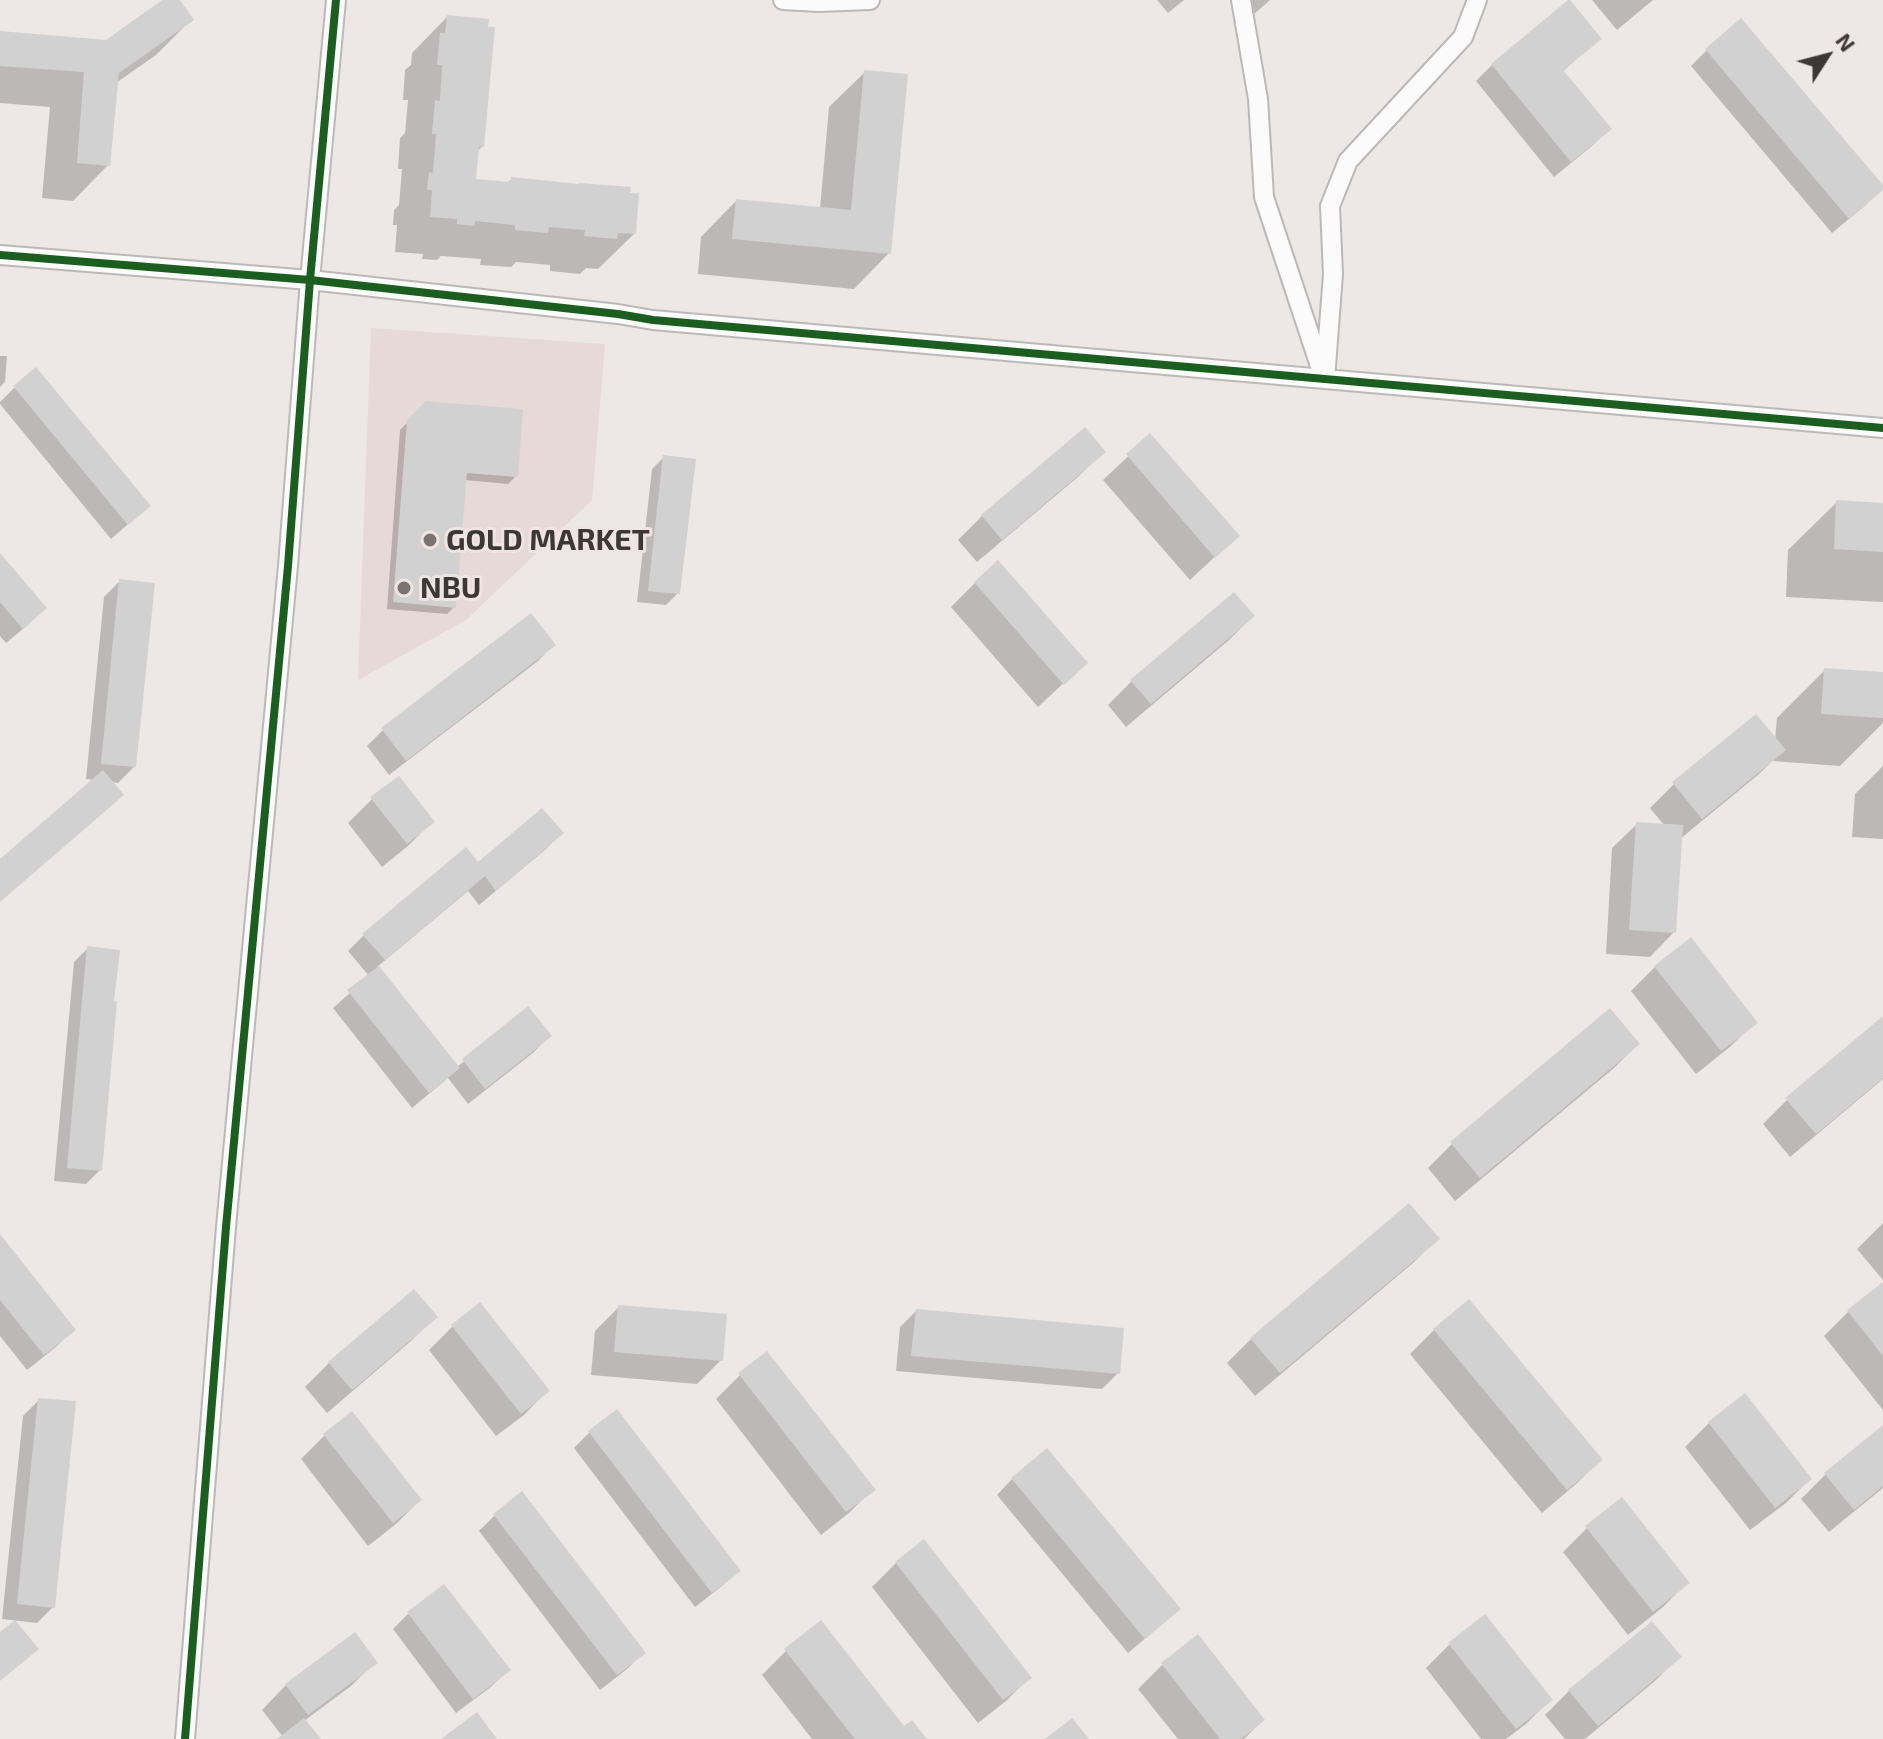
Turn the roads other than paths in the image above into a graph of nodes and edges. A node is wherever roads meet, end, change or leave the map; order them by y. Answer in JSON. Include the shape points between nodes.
{"nodes":[{"id":1,"x":336,"y":0,"type":"edge"},
{"id":2,"x":783,"y":0,"type":"edge"},
{"id":3,"x":870,"y":0,"type":"edge"},
{"id":4,"x":1241,"y":0,"type":"edge"},
{"id":5,"x":1477,"y":0,"type":"edge"},
{"id":6,"x":0,"y":255,"type":"edge"},
{"id":7,"x":310,"y":280,"type":"junction"},
{"id":8,"x":1325,"y":379,"type":"junction"},
{"id":9,"x":1883,"y":428,"type":"edge"},
{"id":10,"x":185,"y":1739,"type":"edge"}],
"edges":[{"from":1,"to":7,"type":"street"},
{"from":2,"to":3,"type":"street"},
{"from":4,"to":8,"type":"street","via":[[1258,99],[1264,197]]},
{"from":5,"to":8,"type":"street","via":[[1463,37],[1348,161],[1330,206],[1333,274]]},
{"from":6,"to":7,"type":"street"},
{"from":7,"to":8,"type":"street","via":[[653,320]]},
{"from":7,"to":10,"type":"street"},
{"from":8,"to":9,"type":"street"}]}
